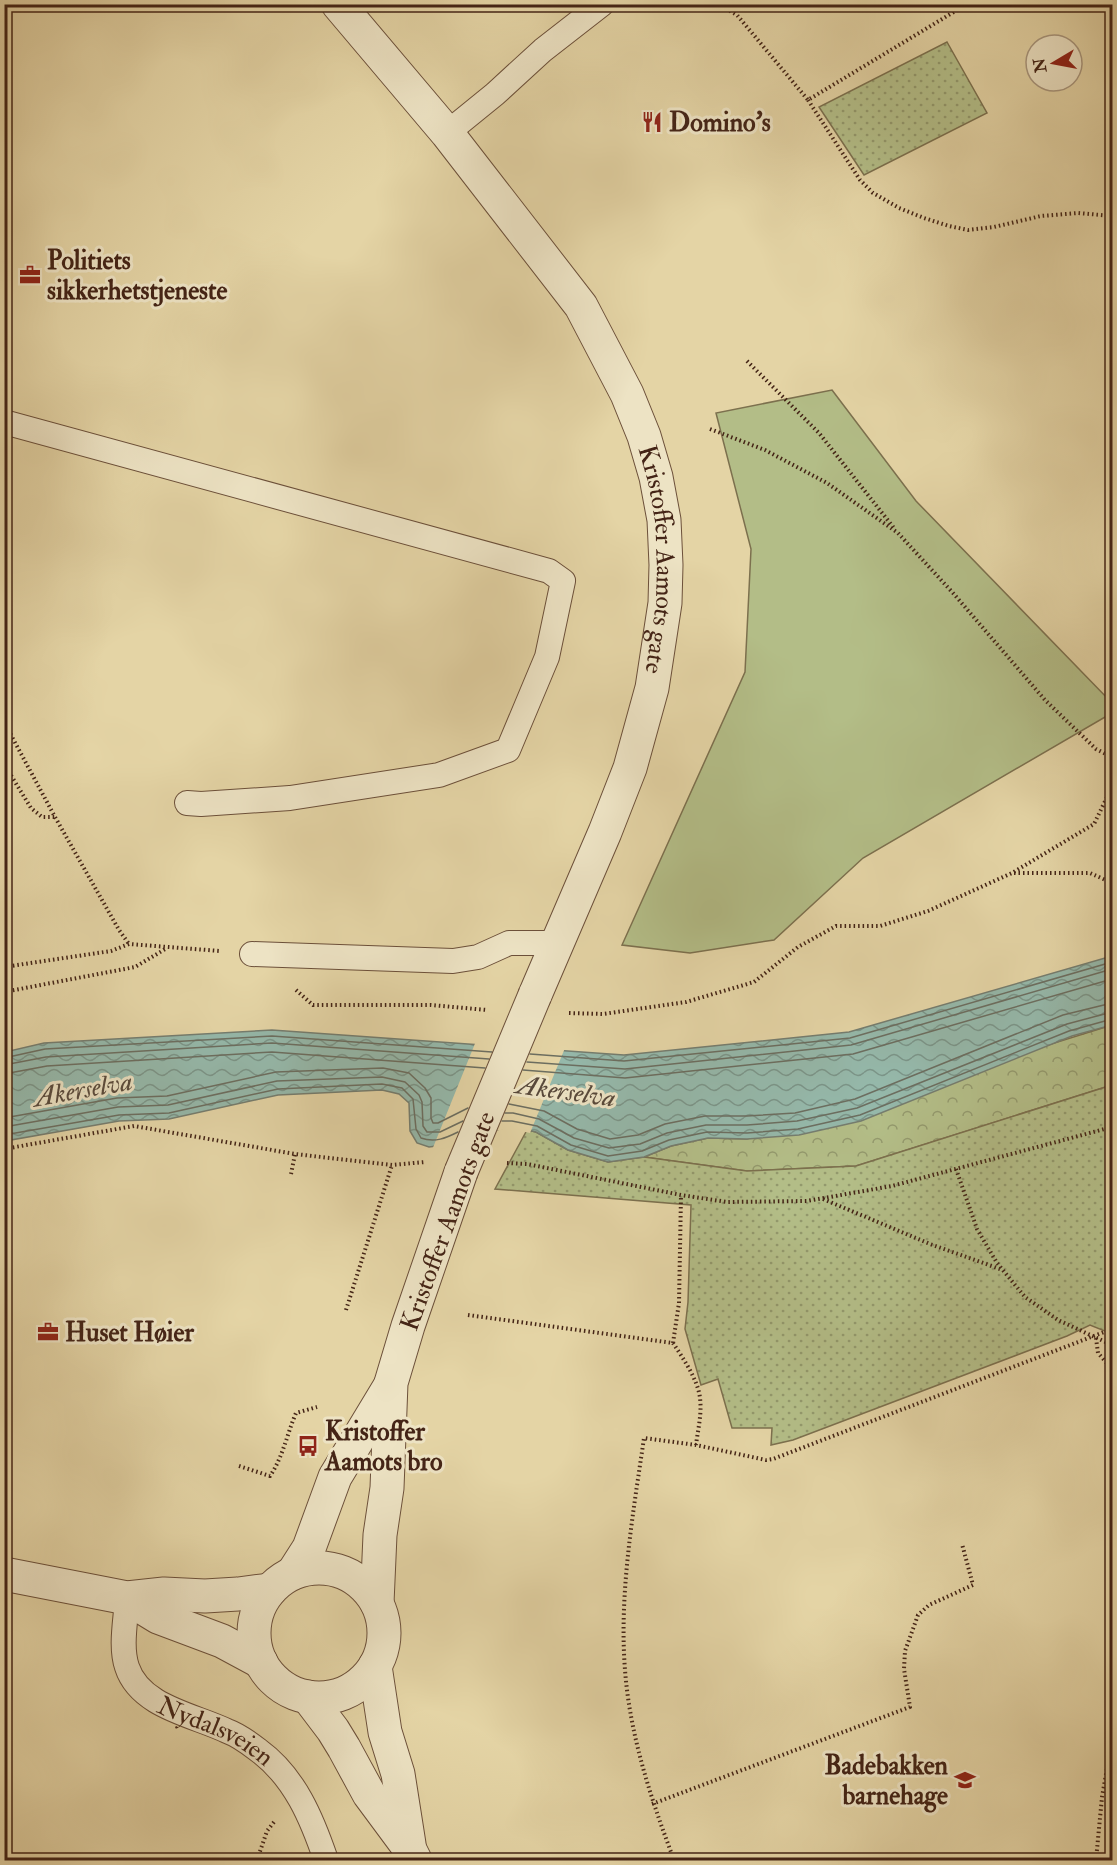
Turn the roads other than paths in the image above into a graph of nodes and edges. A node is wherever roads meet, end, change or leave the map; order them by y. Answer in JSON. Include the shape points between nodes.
{"nodes":[{"id":1,"x":338,"y":4,"type":"edge"},
{"id":2,"x":602,"y":4,"type":"edge"},
{"id":3,"x":447,"y":133,"type":"junction"},
{"id":4,"x":4,"y":422,"type":"edge"},
{"id":5,"x":188,"y":803,"type":"dead end"},
{"id":6,"x":556,"y":943,"type":"junction"},
{"id":7,"x":252,"y":954,"type":"road end"},
{"id":8,"x":391,"y":1383,"type":"junction"},
{"id":9,"x":4,"y":1574,"type":"edge"},
{"id":10,"x":282,"y":1582,"type":"junction"},
{"id":11,"x":128,"y":1599,"type":"junction"},
{"id":12,"x":377,"y":1603,"type":"junction"},
{"id":13,"x":261,"y":1662,"type":"junction"},
{"id":14,"x":375,"y":1666,"type":"junction"},
{"id":15,"x":308,"y":1697,"type":"junction"},
{"id":16,"x":412,"y":1854,"type":"edge"},
{"id":17,"x":326,"y":1860,"type":"edge"}],
"edges":[{"from":1,"to":3,"type":"street","name":"Kristoffer Aamots gate"},
{"from":2,"to":3,"type":"lane"},
{"from":3,"to":6,"type":"street","name":"Kristoffer Aamots gate","via":[[581,306],[627,394],[644,436],[664,520],[665,603],[643,725],[605,832]]},
{"from":4,"to":5,"type":"lane","via":[[549,571],[562,581],[548,657],[508,750],[439,775],[290,798]]},
{"from":6,"to":7,"type":"lane","via":[[509,943],[478,957],[453,961]]},
{"from":6,"to":8,"type":"street","name":"Kristoffer Aamots gate","bridge":true,"via":[[461,1172]]},
{"from":8,"to":10,"type":"street","name":"Kristoffer Aamots gate","via":[[335,1477],[309,1548]]},
{"from":8,"to":12,"type":"street","name":"Kristoffer Aamots gate"},
{"from":9,"to":11,"type":"street"},
{"from":10,"to":11,"type":"street","via":[[205,1596],[164,1594]]},
{"from":10,"to":12,"type":"street","via":[[312,1568],[332,1569],[366,1587]]},
{"from":10,"to":13,"type":"street","via":[[263,1600],[255,1624],[254,1637]]},
{"from":11,"to":13,"type":"street","via":[[158,1617],[222,1641]]},
{"from":11,"to":17,"type":"lane","name":"Nydalsveien","via":[[124,1646],[127,1667],[138,1687],[172,1708],[230,1732],[259,1750],[284,1773],[300,1797]]},
{"from":12,"to":14,"type":"street","via":[[384,1635]]},
{"from":13,"to":15,"type":"street","via":[[280,1685]]},
{"from":14,"to":15,"type":"street","via":[[346,1692]]},
{"from":14,"to":16,"type":"street"},
{"from":15,"to":16,"type":"street"}]}
